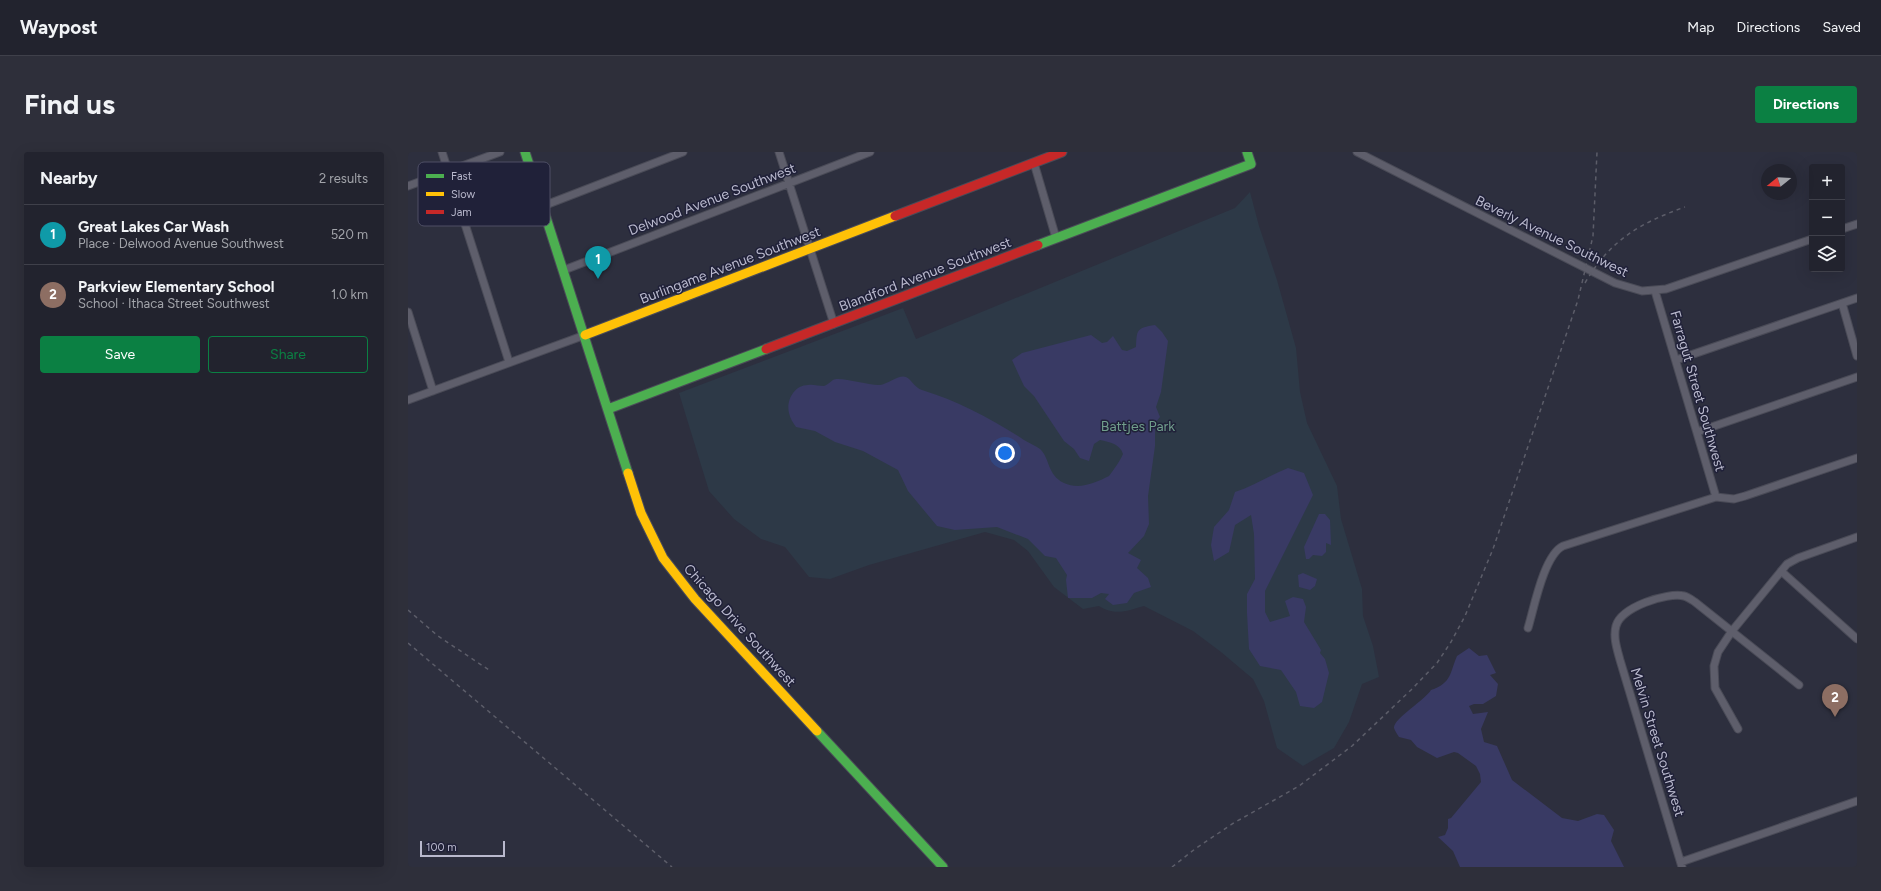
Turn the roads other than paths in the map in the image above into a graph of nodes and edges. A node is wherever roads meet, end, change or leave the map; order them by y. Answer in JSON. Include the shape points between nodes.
{"nodes":[{"id":1,"x":442,"y":152,"type":"edge"},
{"id":2,"x":500,"y":152,"type":"edge"},
{"id":3,"x":525,"y":152,"type":"edge"},
{"id":4,"x":683,"y":152,"type":"edge"},
{"id":5,"x":779,"y":152,"type":"edge"},
{"id":6,"x":870,"y":152,"type":"edge"},
{"id":7,"x":1062,"y":152,"type":"edge"},
{"id":8,"x":1247,"y":152,"type":"edge"},
{"id":9,"x":1357,"y":152,"type":"edge"},
{"id":10,"x":445,"y":162,"type":"edge"},
{"id":11,"x":473,"y":162,"type":"edge"},
{"id":12,"x":528,"y":162,"type":"edge"},
{"id":13,"x":1034,"y":163,"type":"junction"},
{"id":14,"x":418,"y":182,"type":"edge"},
{"id":15,"x":789,"y":183,"type":"junction"},
{"id":16,"x":408,"y":186,"type":"edge"},
{"id":17,"x":550,"y":203,"type":"edge"},
{"id":18,"x":1857,"y":224,"type":"edge"},
{"id":19,"x":466,"y":226,"type":"edge"},
{"id":20,"x":550,"y":226,"type":"edge"},
{"id":21,"x":1845,"y":228,"type":"edge"},
{"id":22,"x":1056,"y":238,"type":"junction"},
{"id":23,"x":1809,"y":240,"type":"edge"},
{"id":24,"x":811,"y":249,"type":"junction"},
{"id":25,"x":564,"y":270,"type":"junction"},
{"id":26,"x":1655,"y":291,"type":"junction"},
{"id":27,"x":1857,"y":298,"type":"edge"},
{"id":28,"x":1842,"y":303,"type":"junction"},
{"id":29,"x":408,"y":312,"type":"edge"},
{"id":30,"x":834,"y":324,"type":"junction"},
{"id":31,"x":585,"y":335,"type":"junction"},
{"id":32,"x":1857,"y":356,"type":"edge"},
{"id":33,"x":1676,"y":360,"type":"junction"},
{"id":34,"x":509,"y":362,"type":"junction"},
{"id":35,"x":1857,"y":377,"type":"edge"},
{"id":36,"x":433,"y":391,"type":"junction"},
{"id":37,"x":408,"y":400,"type":"edge"},
{"id":38,"x":608,"y":409,"type":"junction"},
{"id":39,"x":1697,"y":432,"type":"junction"},
{"id":40,"x":1857,"y":458,"type":"edge"},
{"id":41,"x":1716,"y":498,"type":"junction"},
{"id":42,"x":1857,"y":538,"type":"edge"},
{"id":43,"x":1781,"y":571,"type":"junction"},
{"id":44,"x":1528,"y":628,"type":"dead end"},
{"id":45,"x":1732,"y":631,"type":"junction"},
{"id":46,"x":1857,"y":640,"type":"edge"},
{"id":47,"x":1799,"y":685,"type":"dead end"},
{"id":48,"x":1738,"y":729,"type":"dead end"},
{"id":49,"x":1857,"y":800,"type":"edge"},
{"id":50,"x":1682,"y":864,"type":"edge"},
{"id":51,"x":943,"y":867,"type":"edge"}],
"edges":[{"from":1,"to":10,"type":"street"},
{"from":2,"to":11,"type":"street"},
{"from":3,"to":12,"type":"street","name":"Chicago Drive Southwest"},
{"from":4,"to":17,"type":"street"},
{"from":5,"to":15,"type":"street"},
{"from":6,"to":15,"type":"street","name":"Delwood Avenue Southwest"},
{"from":7,"to":13,"type":"street","name":"Burlingame Avenue Southwest"},
{"from":8,"to":22,"type":"street","name":"Blandford Avenue Southwest","via":[[1251,164]]},
{"from":9,"to":26,"type":"street","name":"Beverly Avenue Southwest","via":[[1615,283],[1628,288]]},
{"from":13,"to":22,"type":"street"},
{"from":13,"to":24,"type":"street","name":"Burlingame Avenue Southwest"},
{"from":14,"to":16,"type":"street"},
{"from":15,"to":24,"type":"street"},
{"from":15,"to":25,"type":"street","name":"Delwood Avenue Southwest"},
{"from":18,"to":21,"type":"street"},
{"from":19,"to":34,"type":"street"},
{"from":20,"to":25,"type":"street","name":"Chicago Drive Southwest"},
{"from":22,"to":30,"type":"street","name":"Blandford Avenue Southwest"},
{"from":23,"to":26,"type":"street","name":"Beverly Avenue Southwest"},
{"from":24,"to":30,"type":"street"},
{"from":24,"to":31,"type":"street","name":"Burlingame Avenue Southwest"},
{"from":25,"to":31,"type":"street","name":"Chicago Drive Southwest"},
{"from":26,"to":33,"type":"street","name":"Farragut Street Southwest"},
{"from":27,"to":28,"type":"street"},
{"from":28,"to":32,"type":"street"},
{"from":28,"to":33,"type":"street"},
{"from":29,"to":36,"type":"street"},
{"from":30,"to":38,"type":"street","name":"Blandford Avenue Southwest"},
{"from":31,"to":34,"type":"street","name":"Burlingame Avenue Southwest"},
{"from":31,"to":38,"type":"street","name":"Chicago Drive Southwest"},
{"from":33,"to":39,"type":"street","name":"Farragut Street Southwest"},
{"from":34,"to":36,"type":"street","name":"Burlingame Avenue Southwest"},
{"from":35,"to":39,"type":"street"},
{"from":36,"to":37,"type":"street","name":"Burlingame Avenue Southwest"},
{"from":38,"to":51,"type":"street","name":"Chicago Drive Southwest","via":[[641,513],[652,539],[673,573]]},
{"from":39,"to":41,"type":"street","name":"Farragut Street Southwest"},
{"from":40,"to":41,"type":"street","via":[[1745,496],[1734,499]]},
{"from":41,"to":44,"type":"street","via":[[1562,546],[1549,560]]},
{"from":42,"to":43,"type":"street","via":[[1798,558]]},
{"from":43,"to":45,"type":"street"},
{"from":43,"to":46,"type":"street"},
{"from":45,"to":47,"type":"street"},
{"from":45,"to":48,"type":"street","via":[[1718,652],[1714,675],[1715,688]]},
{"from":45,"to":50,"type":"street","name":"Melvin Street Southwest","via":[[1684,596],[1657,599],[1637,607],[1621,617],[1616,625],[1615,637],[1620,660]]},
{"from":49,"to":50,"type":"street"}]}
